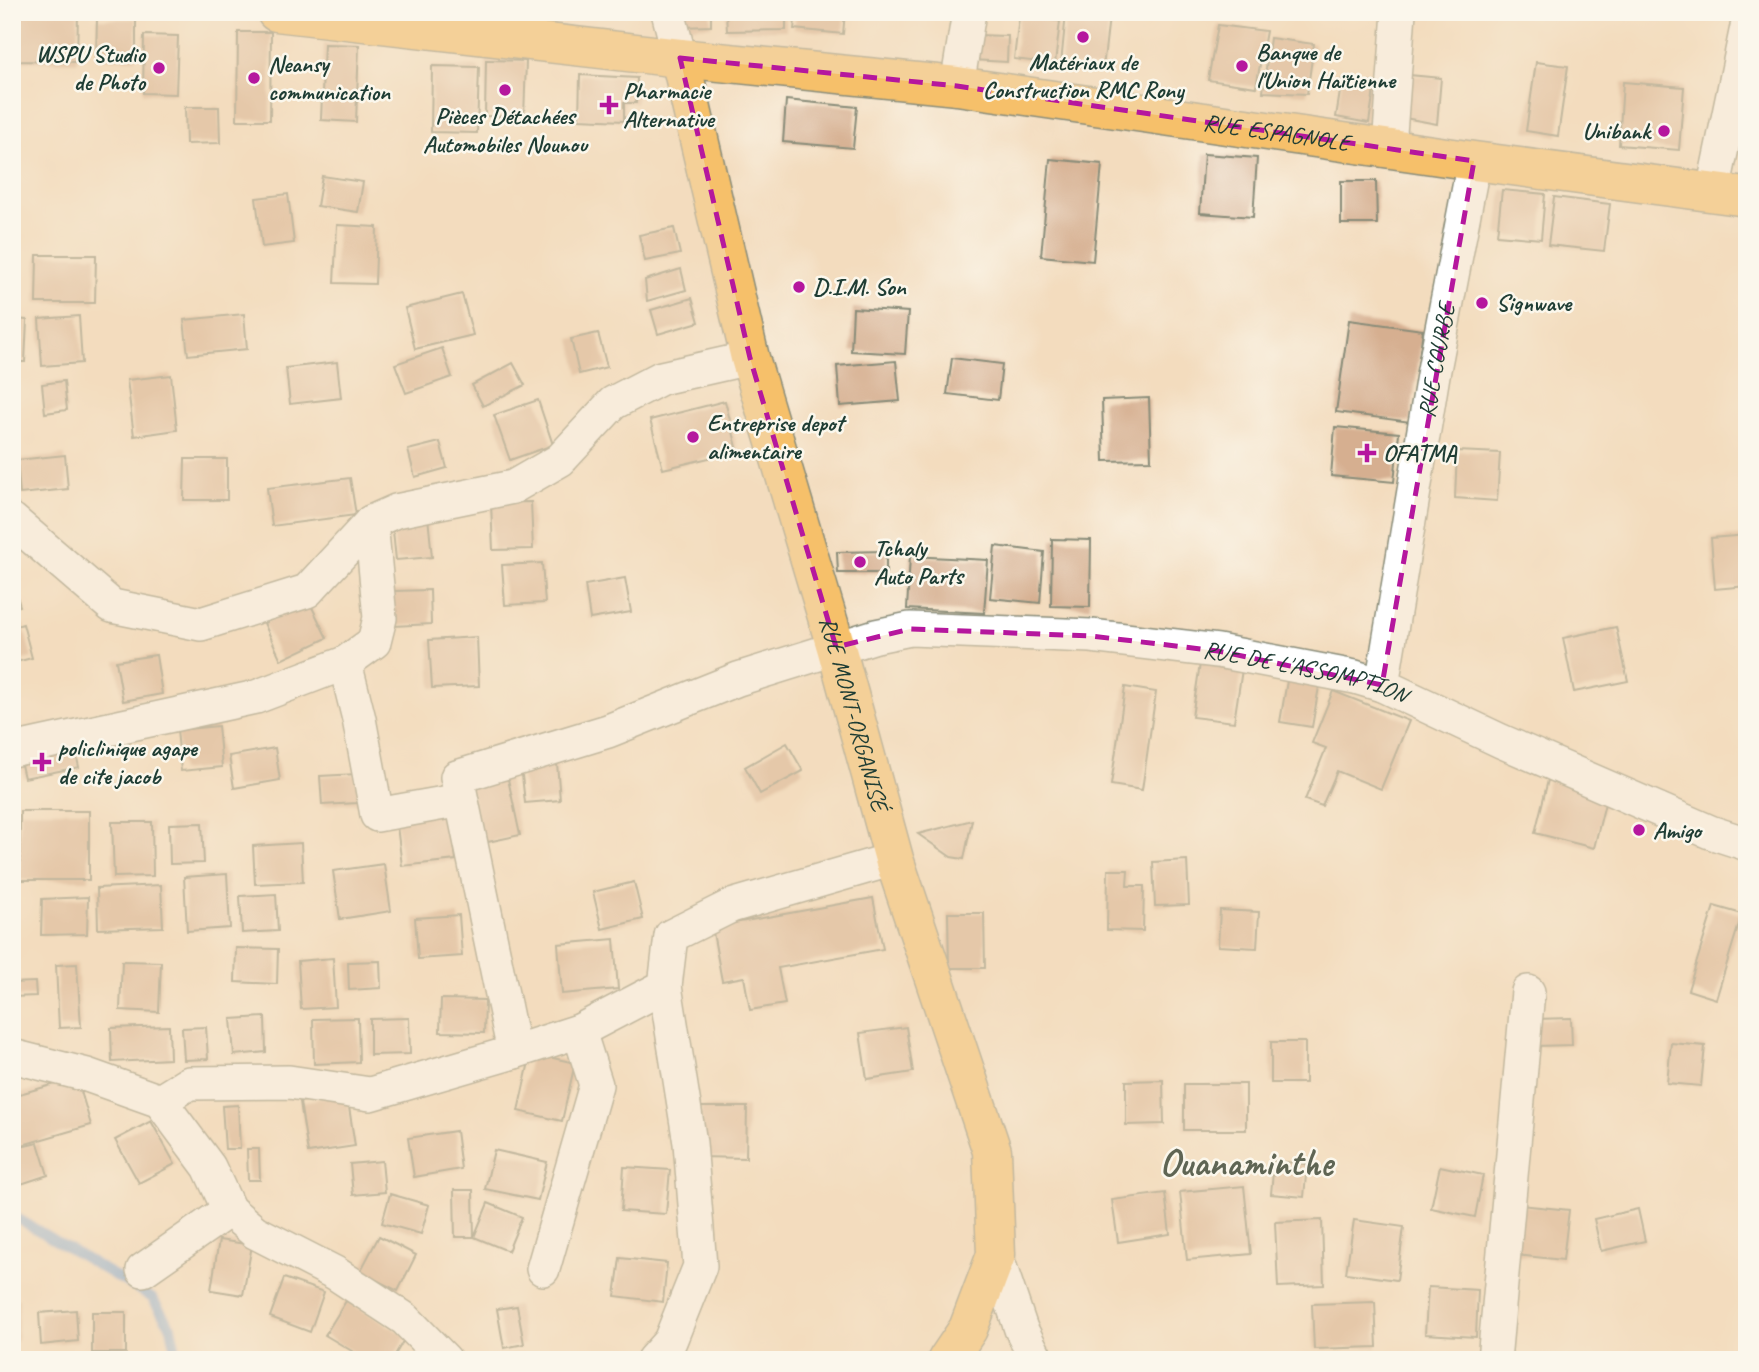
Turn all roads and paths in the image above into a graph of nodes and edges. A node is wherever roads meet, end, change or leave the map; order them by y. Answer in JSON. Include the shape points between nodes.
{"nodes":[{"id":1,"x":276,"y":12,"type":"edge"},
{"id":2,"x":668,"y":12,"type":"edge"},
{"id":3,"x":969,"y":12,"type":"edge"},
{"id":4,"x":1399,"y":12,"type":"edge"},
{"id":5,"x":1747,"y":27,"type":"edge"},
{"id":6,"x":680,"y":58,"type":"junction"},
{"id":7,"x":957,"y":86,"type":"junction"},
{"id":8,"x":1389,"y":147,"type":"junction"},
{"id":9,"x":1474,"y":161,"type":"junction"},
{"id":10,"x":1730,"y":194,"type":"edge"},
{"id":11,"x":750,"y":358,"type":"junction"},
{"id":12,"x":12,"y":520,"type":"edge"},
{"id":13,"x":371,"y":522,"type":"junction"},
{"id":14,"x":836,"y":647,"type":"junction"},
{"id":15,"x":345,"y":663,"type":"junction"},
{"id":16,"x":1382,"y":685,"type":"junction"},
{"id":17,"x":12,"y":750,"type":"edge"},
{"id":18,"x":459,"y":789,"type":"junction"},
{"id":19,"x":1747,"y":844,"type":"edge"},
{"id":20,"x":894,"y":859,"type":"junction"},
{"id":21,"x":665,"y":986,"type":"junction"},
{"id":22,"x":1528,"y":992,"type":"dead end"},
{"id":23,"x":579,"y":1031,"type":"junction"},
{"id":24,"x":514,"y":1052,"type":"junction"},
{"id":25,"x":12,"y":1056,"type":"edge"},
{"id":26,"x":160,"y":1101,"type":"junction"},
{"id":27,"x":229,"y":1210,"type":"junction"},
{"id":28,"x":996,"y":1255,"type":"junction"},
{"id":29,"x":543,"y":1269,"type":"dead end"},
{"id":30,"x":143,"y":1270,"type":"dead end"},
{"id":31,"x":445,"y":1360,"type":"edge"},
{"id":32,"x":653,"y":1360,"type":"edge"},
{"id":33,"x":947,"y":1360,"type":"edge"},
{"id":34,"x":1037,"y":1360,"type":"edge"},
{"id":35,"x":1494,"y":1360,"type":"edge"}],
"edges":[{"from":1,"to":6,"type":"main road","name":"RUE ESPAGNOLE"},
{"from":2,"to":6,"type":"street"},
{"from":3,"to":7,"type":"street"},
{"from":4,"to":8,"type":"street"},
{"from":5,"to":10,"type":"street"},
{"from":6,"to":7,"type":"main road","name":"RUE ESPAGNOLE"},
{"from":6,"to":11,"type":"main road","name":"RUE MONT-ORGANISÉ"},
{"from":7,"to":8,"type":"main road","name":"RUE ESPAGNOLE"},
{"from":8,"to":9,"type":"main road","name":"RUE ESPAGNOLE"},
{"from":9,"to":10,"type":"main road","name":"RUE ESPAGNOLE"},
{"from":9,"to":16,"type":"street","name":"RUE COURBE"},
{"from":11,"to":13,"type":"street","via":[[660,378],[613,403],[560,460],[513,487],[396,511]]},
{"from":11,"to":14,"type":"main road","name":"RUE MONT-ORGANISÉ"},
{"from":12,"to":13,"type":"street","via":[[113,607],[201,624],[307,591]]},
{"from":13,"to":15,"type":"street","via":[[380,618],[374,642]]},
{"from":14,"to":16,"type":"street","name":"RUE DE L'ASSOMPTION","via":[[910,629],[1091,636],[1218,651]]},
{"from":14,"to":18,"type":"street","name":"RUE DE L'ASSOMPTION","via":[[738,679]]},
{"from":14,"to":20,"type":"main road","name":"RUE MONT-ORGANISÉ"},
{"from":15,"to":17,"type":"street","via":[[256,697]]},
{"from":15,"to":18,"type":"street","name":"RUE DE L'ASSOMPTION","via":[[377,815]]},
{"from":16,"to":19,"type":"street","name":"RUE DE L'ASSOMPTION","via":[[1501,741]]},
{"from":18,"to":24,"type":"street"},
{"from":20,"to":21,"type":"street","via":[[731,906],[671,936]]},
{"from":20,"to":28,"type":"main road","name":"RUE MONT-ORGANISÉ","via":[[992,1151]]},
{"from":21,"to":23,"type":"street"},
{"from":21,"to":32,"type":"street","via":[[690,1143],[700,1266],[670,1342]]},
{"from":22,"to":35,"type":"street"},
{"from":23,"to":24,"type":"street"},
{"from":23,"to":29,"type":"street","via":[[596,1085]]},
{"from":24,"to":26,"type":"street","via":[[370,1094],[289,1082],[189,1083]]},
{"from":25,"to":26,"type":"street","via":[[87,1075]]},
{"from":26,"to":27,"type":"street","via":[[209,1167]]},
{"from":27,"to":30,"type":"street"},
{"from":27,"to":31,"type":"street","via":[[255,1232],[335,1273],[405,1319]]},
{"from":28,"to":33,"type":"main road","name":"RUE MONT-ORGANISÉ","via":[[968,1329]]},
{"from":28,"to":34,"type":"street","via":[[1021,1329]]}]}
